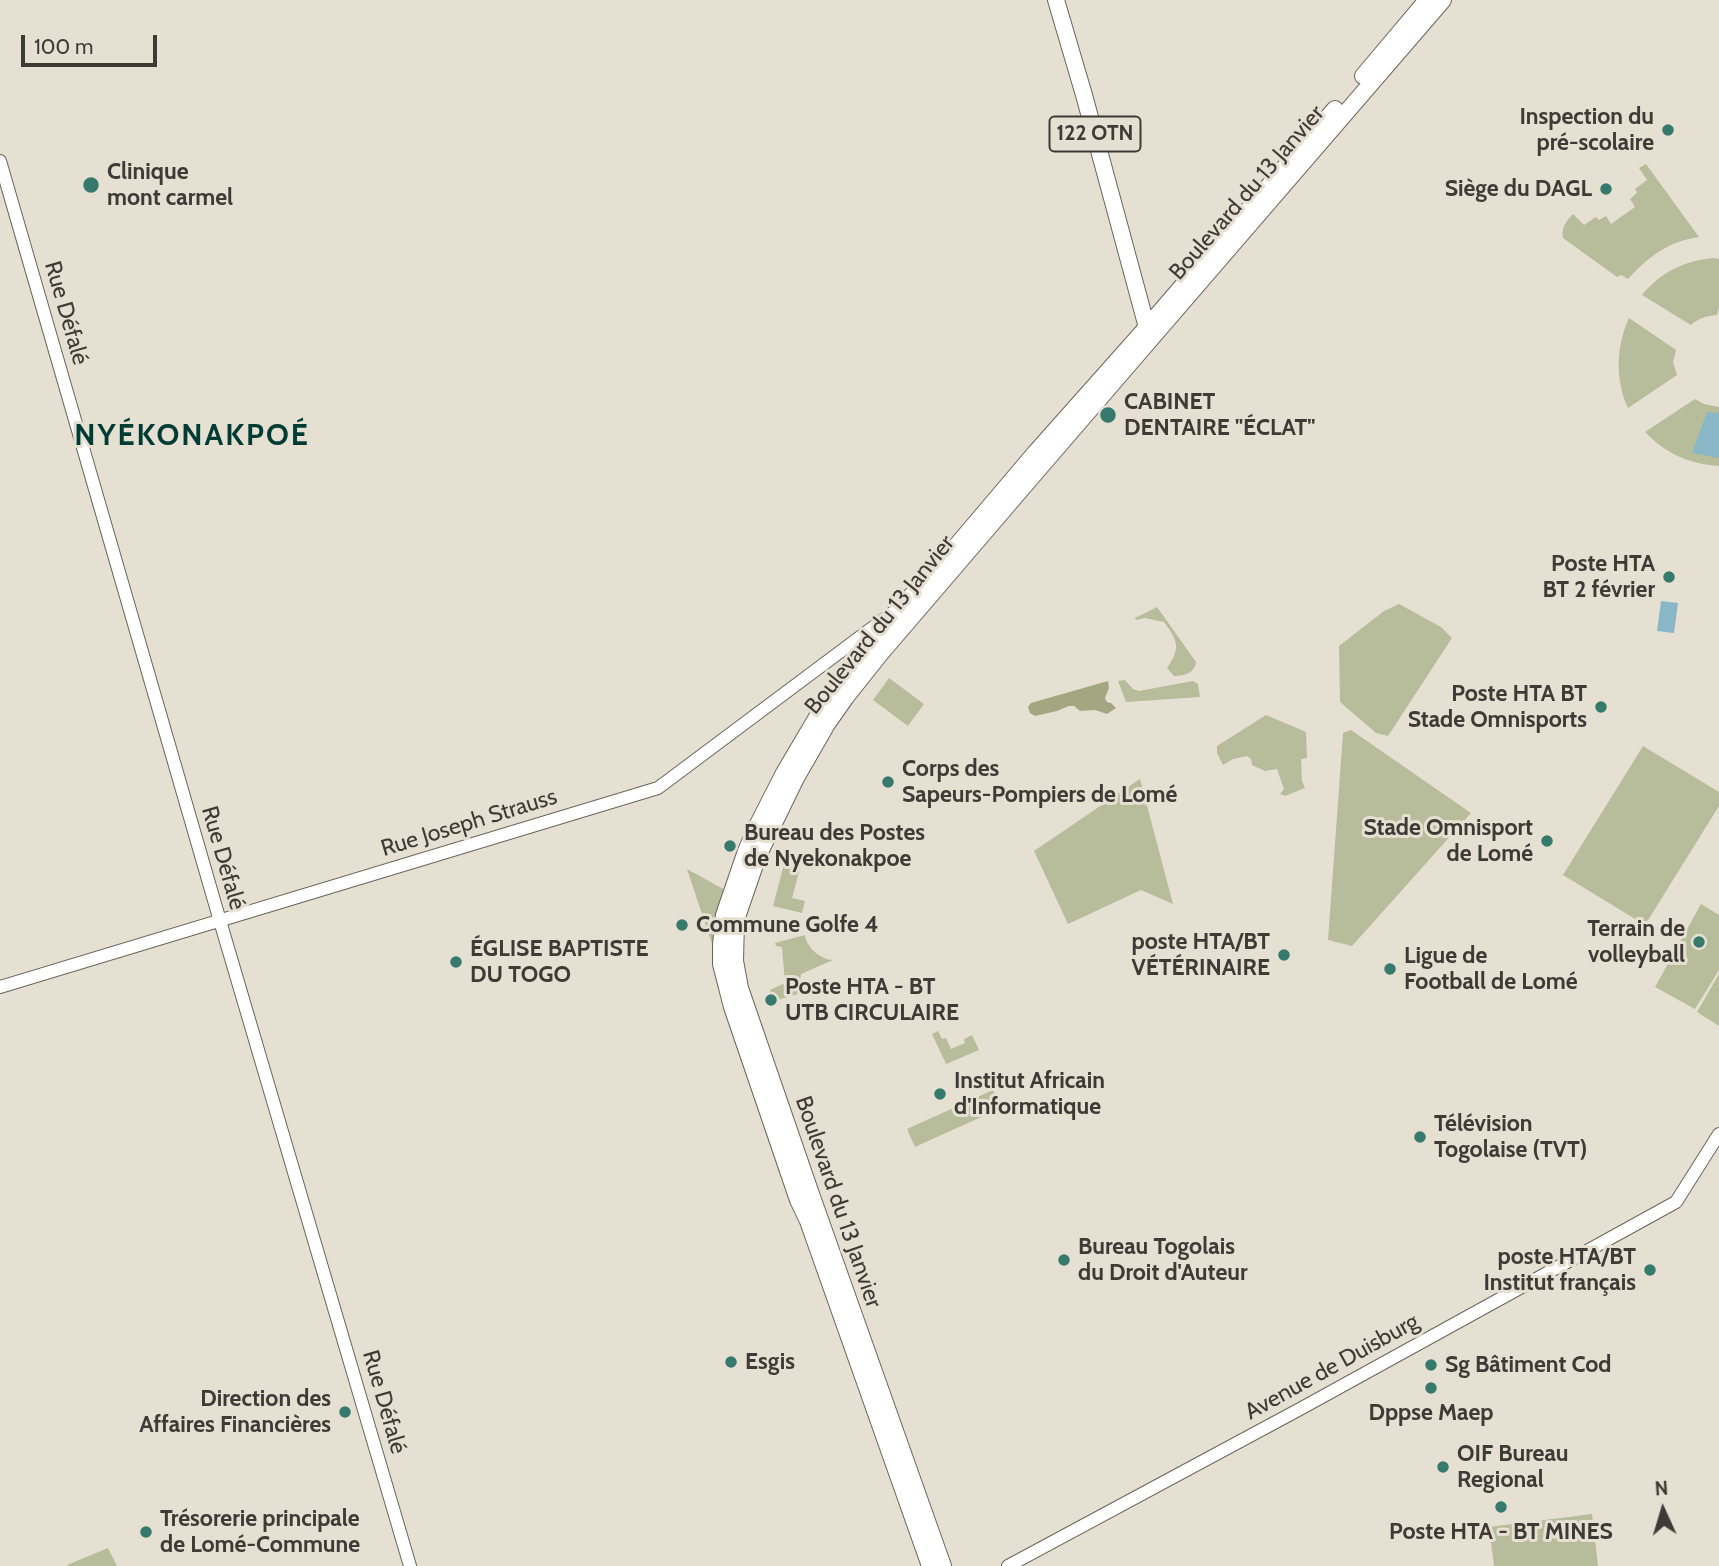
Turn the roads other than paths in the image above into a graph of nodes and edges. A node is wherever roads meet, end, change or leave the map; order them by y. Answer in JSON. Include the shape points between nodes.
{"nodes":[{"id":1,"x":1056,"y":0,"type":"edge"},
{"id":2,"x":1427,"y":0,"type":"edge"},
{"id":3,"x":1443,"y":0,"type":"edge"},
{"id":4,"x":0,"y":161,"type":"edge"},
{"id":5,"x":1149,"y":334,"type":"junction"},
{"id":6,"x":903,"y":606,"type":"junction"},
{"id":7,"x":220,"y":920,"type":"junction"},
{"id":8,"x":0,"y":987,"type":"edge"},
{"id":9,"x":1719,"y":1134,"type":"edge"},
{"id":10,"x":410,"y":1566,"type":"edge"},
{"id":11,"x":930,"y":1566,"type":"edge"},
{"id":12,"x":943,"y":1566,"type":"edge"},
{"id":13,"x":1007,"y":1566,"type":"edge"}],
"edges":[{"from":1,"to":5,"type":"highway","number":"122 OTN"},
{"from":2,"to":5,"type":"highway","name":"Boulevard du 13 Janvier"},
{"from":3,"to":5,"type":"highway","name":"Boulevard du 13 Janvier"},
{"from":4,"to":7,"type":"street","name":"Rue Défalé"},
{"from":5,"to":6,"type":"highway","name":"Boulevard du 13 Janvier","via":[[1034,453]]},
{"from":5,"to":12,"type":"highway","name":"Boulevard du 13 Janvier","via":[[846,697],[769,831],[736,920],[734,961],[740,988]]},
{"from":6,"to":7,"type":"street","name":"Rue Joseph Strauss","via":[[658,789]]},
{"from":6,"to":11,"type":"highway","name":"Boulevard du 13 Janvier","via":[[817,717],[757,826],[724,915],[721,964],[798,1200]]},
{"from":7,"to":8,"type":"street","name":"Rue Joseph Strauss"},
{"from":7,"to":10,"type":"street","name":"Rue Défalé"},
{"from":9,"to":13,"type":"street","name":"Avenue de Duisburg","via":[[1676,1202]]}]}
